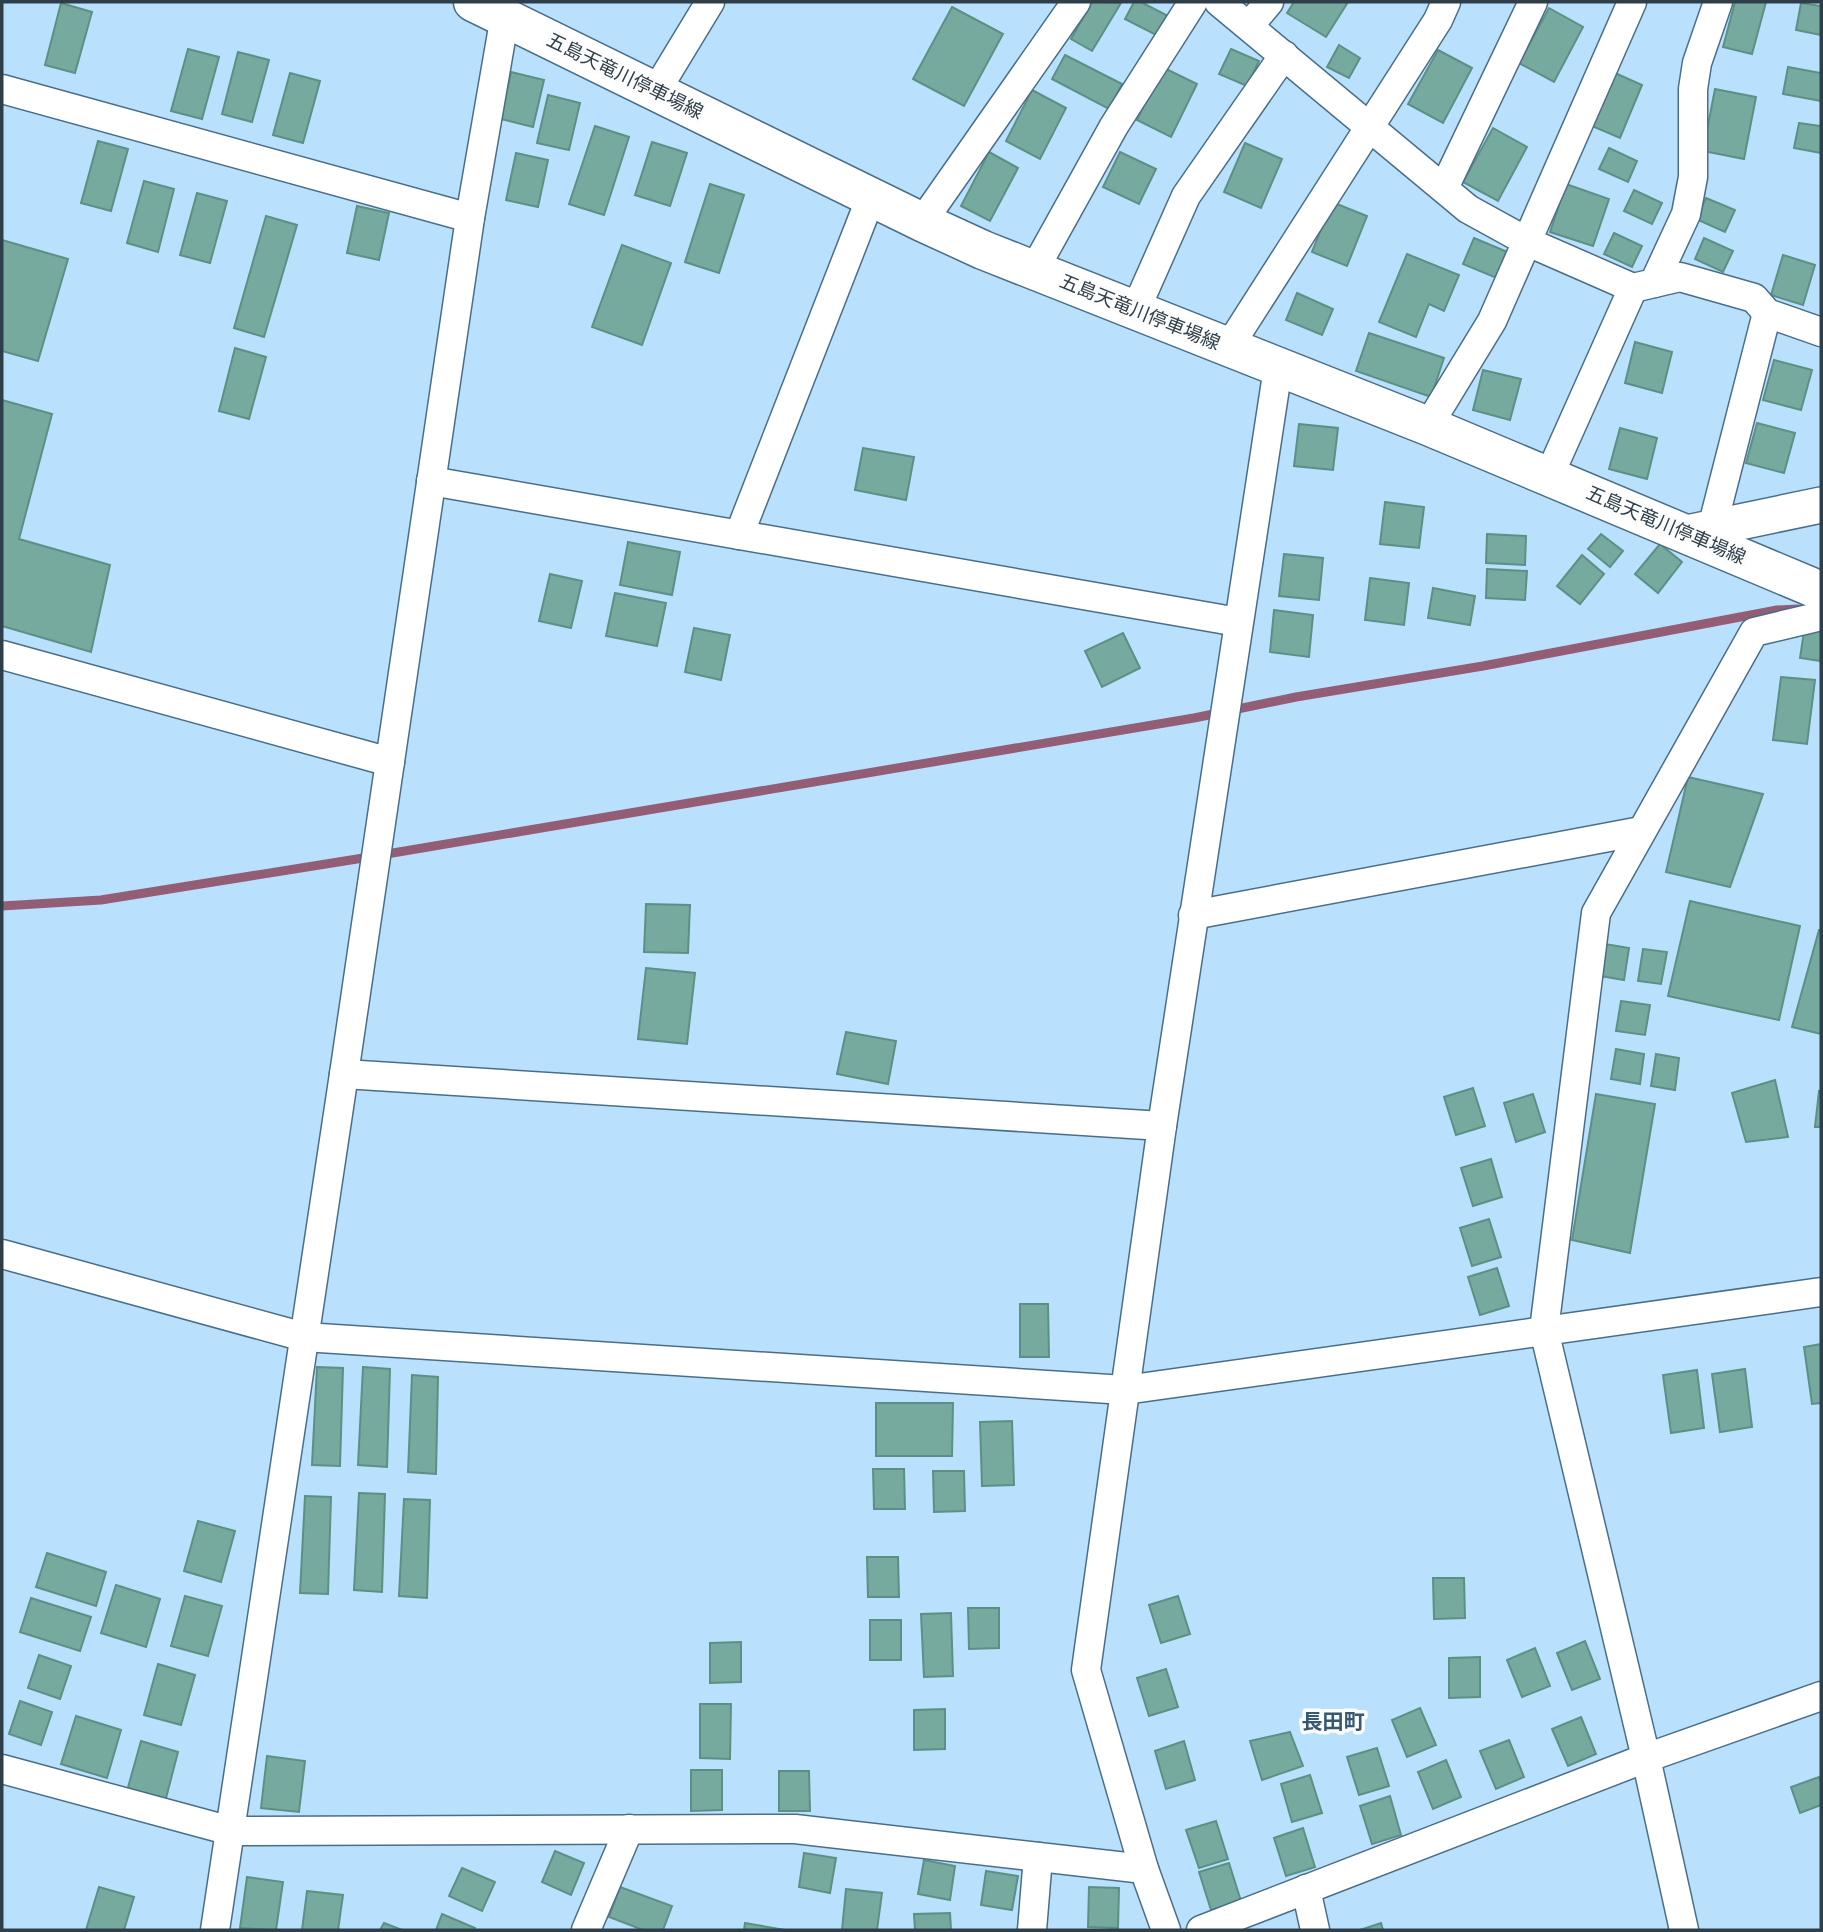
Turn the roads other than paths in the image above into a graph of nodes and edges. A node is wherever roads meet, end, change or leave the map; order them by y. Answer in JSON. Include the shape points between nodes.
{"nodes":[{"id":1,"x":709,"y":2,"type":"edge"},
{"id":2,"x":1076,"y":2,"type":"edge"},
{"id":3,"x":1193,"y":2,"type":"edge"},
{"id":4,"x":1219,"y":2,"type":"edge"},
{"id":5,"x":1269,"y":2,"type":"edge"},
{"id":6,"x":1446,"y":2,"type":"edge"},
{"id":7,"x":1533,"y":2,"type":"edge"},
{"id":8,"x":1632,"y":2,"type":"edge"},
{"id":9,"x":1718,"y":2,"type":"edge"},
{"id":10,"x":489,"y":9,"type":"edge"},
{"id":11,"x":1249,"y":26,"type":"junction"},
{"id":12,"x":1284,"y":55,"type":"junction"},
{"id":13,"x":2,"y":89,"type":"edge"},
{"id":14,"x":656,"y":91,"type":"junction"},
{"id":15,"x":1370,"y":127,"type":"junction"},
{"id":16,"x":1444,"y":188,"type":"junction"},
{"id":17,"x":871,"y":197,"type":"junction"},
{"id":18,"x":470,"y":218,"type":"junction"},
{"id":19,"x":922,"y":222,"type":"junction"},
{"id":20,"x":1528,"y":242,"type":"junction"},
{"id":21,"x":1034,"y":270,"type":"junction"},
{"id":22,"x":1643,"y":285,"type":"junction"},
{"id":23,"x":1135,"y":311,"type":"junction"},
{"id":24,"x":1767,"y":313,"type":"junction"},
{"id":25,"x":1821,"y":332,"type":"edge"},
{"id":26,"x":1228,"y":348,"type":"junction"},
{"id":27,"x":1278,"y":368,"type":"junction"},
{"id":28,"x":1429,"y":426,"type":"junction"},
{"id":29,"x":1549,"y":476,"type":"junction"},
{"id":30,"x":431,"y":481,"type":"junction"},
{"id":31,"x":1821,"y":505,"type":"edge"},
{"id":32,"x":1699,"y":531,"type":"junction"},
{"id":33,"x":739,"y":535,"type":"junction"},
{"id":34,"x":1821,"y":591,"type":"edge"},
{"id":35,"x":1821,"y":616,"type":"edge"},
{"id":36,"x":1238,"y":622,"type":"junction"},
{"id":37,"x":2,"y":655,"type":"edge"},
{"id":38,"x":390,"y":762,"type":"junction"},
{"id":39,"x":1641,"y":831,"type":"junction"},
{"id":40,"x":1193,"y":915,"type":"junction"},
{"id":41,"x":344,"y":1074,"type":"junction"},
{"id":42,"x":1162,"y":1126,"type":"junction"},
{"id":43,"x":2,"y":1254,"type":"edge"},
{"id":44,"x":1821,"y":1292,"type":"edge"},
{"id":45,"x":1544,"y":1330,"type":"junction"},
{"id":46,"x":304,"y":1337,"type":"junction"},
{"id":47,"x":1125,"y":1390,"type":"junction"},
{"id":48,"x":1821,"y":1696,"type":"edge"},
{"id":49,"x":1646,"y":1758,"type":"junction"},
{"id":50,"x":2,"y":1769,"type":"edge"},
{"id":51,"x":629,"y":1829,"type":"junction"},
{"id":52,"x":231,"y":1831,"type":"junction"},
{"id":53,"x":1038,"y":1857,"type":"junction"},
{"id":54,"x":1144,"y":1869,"type":"junction"},
{"id":55,"x":1306,"y":1889,"type":"junction"},
{"id":56,"x":215,"y":1930,"type":"edge"},
{"id":57,"x":586,"y":1930,"type":"edge"},
{"id":58,"x":1032,"y":1930,"type":"edge"},
{"id":59,"x":1166,"y":1930,"type":"edge"},
{"id":60,"x":1201,"y":1930,"type":"edge"},
{"id":61,"x":1315,"y":1930,"type":"edge"},
{"id":62,"x":1684,"y":1930,"type":"edge"}],
"edges":[{"from":1,"to":14,"type":"street"},
{"from":2,"to":19,"type":"street"},
{"from":3,"to":21,"type":"street","via":[[1114,126]]},
{"from":4,"to":11,"type":"street"},
{"from":5,"to":11,"type":"street"},
{"from":6,"to":15,"type":"street"},
{"from":7,"to":16,"type":"street"},
{"from":8,"to":20,"type":"street"},
{"from":9,"to":22,"type":"street","via":[[1693,89],[1693,177],[1686,214]]},
{"from":10,"to":14,"type":"main road","name":"五島天竜川停車場線"},
{"from":10,"to":18,"type":"street"},
{"from":11,"to":12,"type":"street"},
{"from":12,"to":15,"type":"street"},
{"from":12,"to":23,"type":"street","via":[[1185,196]]},
{"from":13,"to":18,"type":"street"},
{"from":14,"to":17,"type":"main road","name":"五島天竜川停車場線"},
{"from":15,"to":16,"type":"street"},
{"from":15,"to":26,"type":"street"},
{"from":16,"to":20,"type":"street","via":[[1468,209]]},
{"from":17,"to":19,"type":"main road","name":"五島天竜川停車場線"},
{"from":17,"to":33,"type":"street"},
{"from":18,"to":30,"type":"street"},
{"from":19,"to":21,"type":"main road","name":"五島天竜川停車場線"},
{"from":20,"to":22,"type":"street"},
{"from":20,"to":28,"type":"street","via":[[1492,321]]},
{"from":21,"to":23,"type":"main road","name":"五島天竜川停車場線"},
{"from":22,"to":24,"type":"street","via":[[1679,277],[1754,298]]},
{"from":22,"to":29,"type":"street"},
{"from":23,"to":26,"type":"main road","name":"五島天竜川停車場線"},
{"from":24,"to":25,"type":"street"},
{"from":24,"to":32,"type":"street"},
{"from":26,"to":27,"type":"main road","name":"五島天竜川停車場線"},
{"from":27,"to":28,"type":"main road","name":"五島天竜川停車場線"},
{"from":27,"to":36,"type":"street"},
{"from":28,"to":29,"type":"main road","name":"五島天竜川停車場線"},
{"from":29,"to":32,"type":"main road","name":"五島天竜川停車場線"},
{"from":30,"to":33,"type":"street"},
{"from":30,"to":38,"type":"street"},
{"from":31,"to":32,"type":"street"},
{"from":32,"to":34,"type":"main road","name":"五島天竜川停車場線","via":[[1759,565]]},
{"from":33,"to":36,"type":"street"},
{"from":35,"to":39,"type":"street","via":[[1754,632]]},
{"from":36,"to":40,"type":"street"},
{"from":37,"to":38,"type":"street"},
{"from":38,"to":41,"type":"street"},
{"from":39,"to":40,"type":"street"},
{"from":39,"to":45,"type":"street","via":[[1596,913]]},
{"from":40,"to":42,"type":"street"},
{"from":41,"to":42,"type":"street"},
{"from":41,"to":46,"type":"street"},
{"from":42,"to":47,"type":"street"},
{"from":43,"to":46,"type":"street"},
{"from":44,"to":45,"type":"street"},
{"from":45,"to":47,"type":"street"},
{"from":45,"to":49,"type":"street"},
{"from":46,"to":47,"type":"street"},
{"from":46,"to":52,"type":"street"},
{"from":47,"to":54,"type":"street","via":[[1086,1670]]},
{"from":48,"to":49,"type":"street"},
{"from":49,"to":55,"type":"street"},
{"from":49,"to":62,"type":"street"},
{"from":50,"to":52,"type":"street"},
{"from":51,"to":52,"type":"street"},
{"from":51,"to":53,"type":"street","via":[[795,1829]]},
{"from":51,"to":57,"type":"street"},
{"from":52,"to":56,"type":"street"},
{"from":53,"to":54,"type":"street"},
{"from":53,"to":58,"type":"street"},
{"from":54,"to":59,"type":"street"},
{"from":55,"to":60,"type":"street"},
{"from":55,"to":61,"type":"street"}]}
